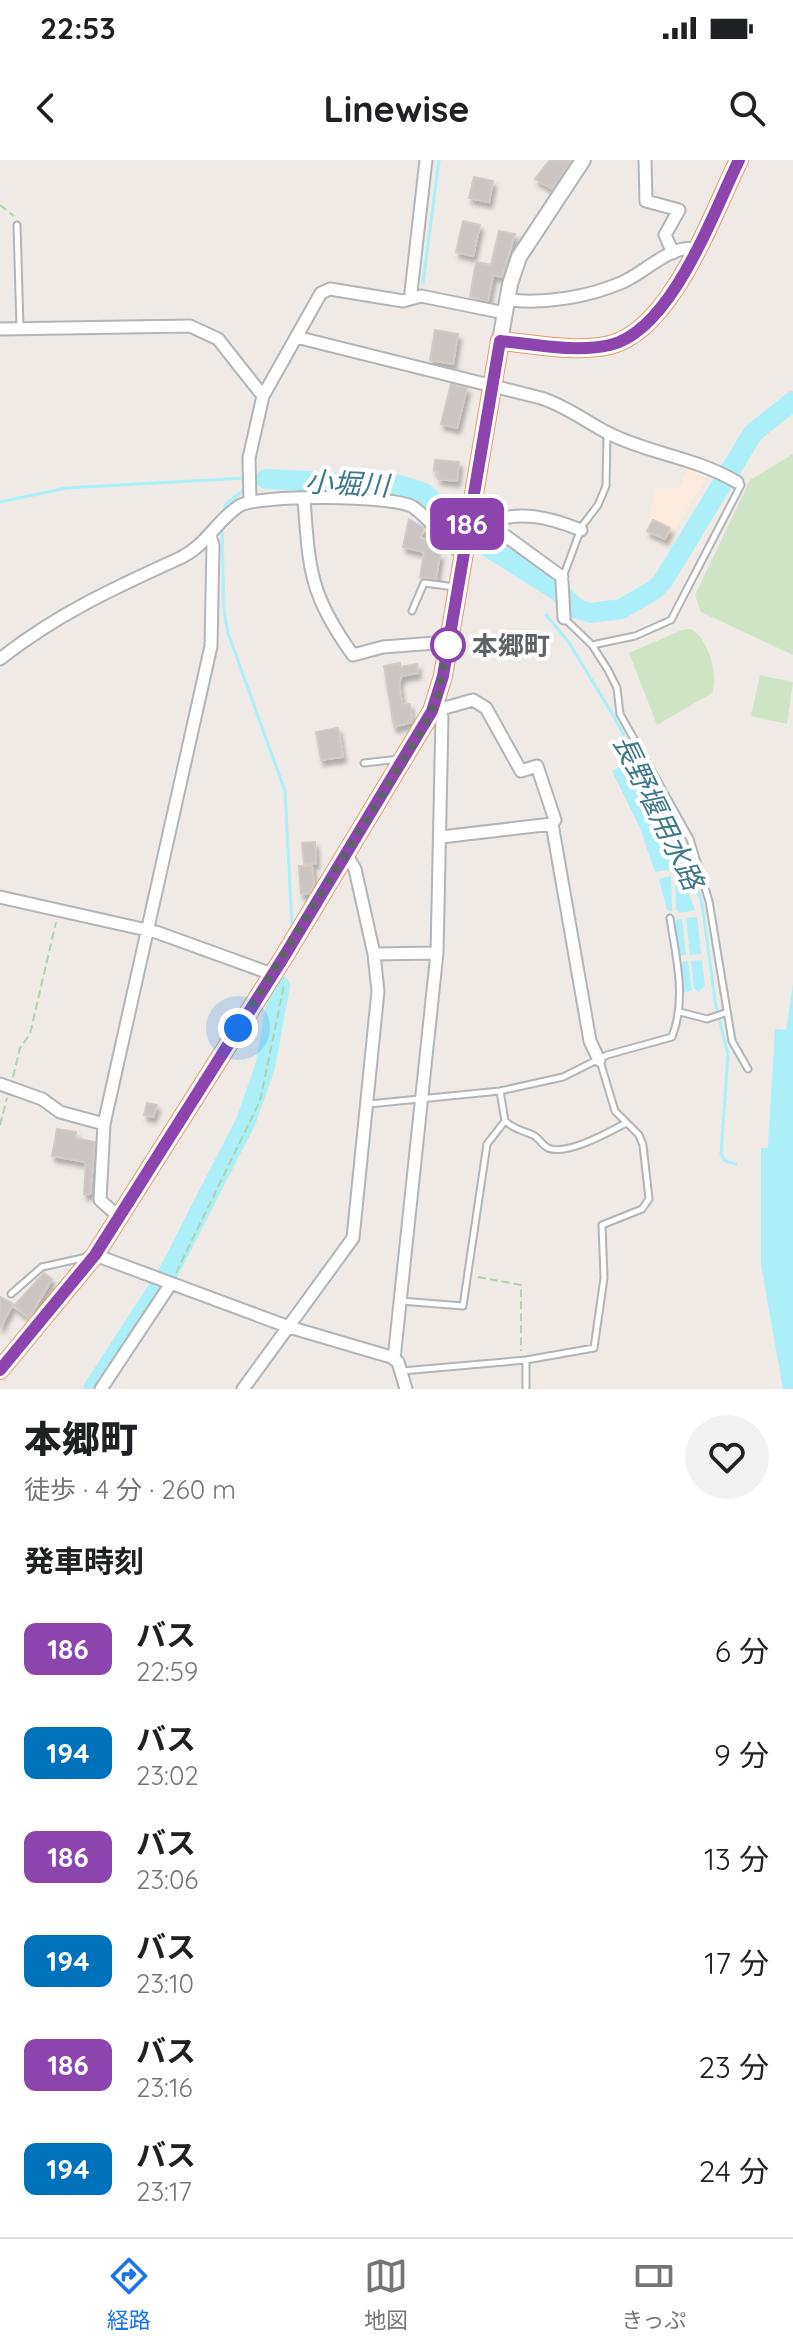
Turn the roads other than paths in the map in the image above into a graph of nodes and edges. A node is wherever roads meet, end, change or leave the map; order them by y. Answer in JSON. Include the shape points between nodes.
{"nodes":[{"id":1,"x":426,"y":160,"type":"edge"},
{"id":2,"x":583,"y":160,"type":"edge"},
{"id":3,"x":645,"y":160,"type":"edge"},
{"id":4,"x":739,"y":160,"type":"edge"},
{"id":5,"x":17,"y":225,"type":"road end"},
{"id":6,"x":695,"y":249,"type":"junction"},
{"id":7,"x":673,"y":253,"type":"junction"},
{"id":8,"x":414,"y":297,"type":"junction"},
{"id":9,"x":507,"y":307,"type":"junction"},
{"id":10,"x":20,"y":328,"type":"junction"},
{"id":11,"x":0,"y":329,"type":"edge"},
{"id":12,"x":296,"y":337,"type":"junction"},
{"id":13,"x":500,"y":341,"type":"junction"},
{"id":14,"x":492,"y":384,"type":"junction"},
{"id":15,"x":263,"y":396,"type":"junction"},
{"id":16,"x":608,"y":433,"type":"junction"},
{"id":17,"x":737,"y":482,"type":"joint"},
{"id":18,"x":250,"y":498,"type":"junction"},
{"id":19,"x":304,"y":499,"type":"junction"},
{"id":20,"x":469,"y":513,"type":"junction"},
{"id":21,"x":486,"y":522,"type":"junction"},
{"id":22,"x":581,"y":530,"type":"junction"},
{"id":23,"x":214,"y":532,"type":"junction"},
{"id":24,"x":462,"y":550,"type":"junction"},
{"id":25,"x":562,"y":579,"type":"junction"},
{"id":26,"x":456,"y":587,"type":"junction"},
{"id":27,"x":412,"y":611,"type":"dead end"},
{"id":28,"x":564,"y":618,"type":"joint"},
{"id":29,"x":448,"y":642,"type":"junction"},
{"id":30,"x":592,"y":645,"type":"junction"},
{"id":31,"x":0,"y":659,"type":"edge"},
{"id":32,"x":439,"y":703,"type":"junction"},
{"id":33,"x":405,"y":758,"type":"junction"},
{"id":34,"x":364,"y":763,"type":"dead end"},
{"id":35,"x":552,"y":824,"type":"junction"},
{"id":36,"x":441,"y":837,"type":"junction"},
{"id":37,"x":346,"y":854,"type":"junction"},
{"id":38,"x":0,"y":897,"type":"edge"},
{"id":39,"x":670,"y":918,"type":"dead end"},
{"id":40,"x":146,"y":929,"type":"junction"},
{"id":41,"x":437,"y":953,"type":"junction"},
{"id":42,"x":374,"y":954,"type":"junction"},
{"id":43,"x":280,"y":973,"type":"junction"},
{"id":44,"x":680,"y":1011,"type":"junction"},
{"id":45,"x":723,"y":1014,"type":"junction"},
{"id":46,"x":599,"y":1060,"type":"junction"},
{"id":47,"x":748,"y":1069,"type":"dead end"},
{"id":48,"x":5,"y":1086,"type":"edge"},
{"id":49,"x":500,"y":1091,"type":"junction"},
{"id":50,"x":424,"y":1098,"type":"junction"},
{"id":51,"x":368,"y":1104,"type":"junction"},
{"id":52,"x":505,"y":1121,"type":"junction"},
{"id":53,"x":626,"y":1123,"type":"junction"},
{"id":54,"x":104,"y":1124,"type":"junction"},
{"id":55,"x":119,"y":1217,"type":"junction"},
{"id":56,"x":95,"y":1255,"type":"junction"},
{"id":57,"x":164,"y":1283,"type":"junction"},
{"id":58,"x":11,"y":1294,"type":"dead end"},
{"id":59,"x":401,"y":1301,"type":"junction"},
{"id":60,"x":289,"y":1327,"type":"junction"},
{"id":61,"x":394,"y":1359,"type":"junction"},
{"id":62,"x":524,"y":1360,"type":"junction"},
{"id":63,"x":0,"y":1370,"type":"edge"},
{"id":64,"x":401,"y":1371,"type":"junction"},
{"id":65,"x":101,"y":1389,"type":"edge"},
{"id":66,"x":243,"y":1389,"type":"edge"},
{"id":67,"x":406,"y":1389,"type":"edge"},
{"id":68,"x":526,"y":1389,"type":"edge"}],
"edges":[{"from":1,"to":8,"type":"street"},
{"from":2,"to":9,"type":"street","via":[[519,257]]},
{"from":3,"to":7,"type":"street","via":[[646,201],[679,210],[665,235]]},
{"from":4,"to":6,"type":"main road"},
{"from":5,"to":10,"type":"lane"},
{"from":6,"to":7,"type":"street"},
{"from":6,"to":13,"type":"main road","via":[[657,315],[626,340],[588,347]]},
{"from":7,"to":9,"type":"street","via":[[595,293]]},
{"from":8,"to":9,"type":"street"},
{"from":8,"to":12,"type":"street","via":[[403,301],[330,289],[321,293]]},
{"from":9,"to":13,"type":"street"},
{"from":10,"to":11,"type":"street"},
{"from":10,"to":15,"type":"street","via":[[190,326],[218,339]]},
{"from":12,"to":14,"type":"street"},
{"from":12,"to":15,"type":"street"},
{"from":13,"to":14,"type":"main road"},
{"from":14,"to":16,"type":"street","via":[[557,403]]},
{"from":14,"to":20,"type":"main road"},
{"from":15,"to":18,"type":"street","via":[[249,458]]},
{"from":16,"to":17,"type":"street","via":[[712,467]]},
{"from":16,"to":22,"type":"lane","via":[[606,486]]},
{"from":17,"to":30,"type":"lane","via":[[741,485],[671,620],[635,636]]},
{"from":18,"to":19,"type":"street"},
{"from":18,"to":23,"type":"street"},
{"from":19,"to":24,"type":"street","via":[[402,502]]},
{"from":19,"to":29,"type":"street","via":[[310,574],[330,623],[353,655]]},
{"from":20,"to":21,"type":"street"},
{"from":20,"to":24,"type":"main road"},
{"from":21,"to":22,"type":"street","via":[[534,514]]},
{"from":21,"to":25,"type":"street"},
{"from":22,"to":25,"type":"lane"},
{"from":23,"to":31,"type":"street","via":[[183,557],[95,595]]},
{"from":23,"to":40,"type":"street","via":[[211,646]]},
{"from":24,"to":26,"type":"main road"},
{"from":25,"to":28,"type":"street"},
{"from":26,"to":27,"type":"lane","via":[[424,583]]},
{"from":26,"to":29,"type":"main road"},
{"from":28,"to":30,"type":"lane"},
{"from":29,"to":32,"type":"main road"},
{"from":30,"to":45,"type":"lane","via":[[615,682],[620,714],[694,851],[709,901]]},
{"from":32,"to":33,"type":"main road"},
{"from":32,"to":35,"type":"street","via":[[473,700],[486,708],[521,771],[537,766]]},
{"from":32,"to":36,"type":"street"},
{"from":33,"to":34,"type":"lane"},
{"from":33,"to":37,"type":"main road"},
{"from":35,"to":36,"type":"street"},
{"from":35,"to":46,"type":"street","via":[[590,1041]]},
{"from":36,"to":41,"type":"street"},
{"from":37,"to":42,"type":"street","via":[[355,869]]},
{"from":37,"to":43,"type":"main road"},
{"from":38,"to":40,"type":"street"},
{"from":39,"to":44,"type":"lane"},
{"from":40,"to":43,"type":"street"},
{"from":40,"to":54,"type":"street"},
{"from":41,"to":42,"type":"street"},
{"from":41,"to":50,"type":"street"},
{"from":42,"to":51,"type":"street","via":[[378,991]]},
{"from":43,"to":55,"type":"main road"},
{"from":44,"to":45,"type":"lane","via":[[707,1019]]},
{"from":44,"to":46,"type":"lane","via":[[672,1037]]},
{"from":45,"to":47,"type":"lane","via":[[735,1051]]},
{"from":46,"to":49,"type":"lane","via":[[563,1077]]},
{"from":46,"to":53,"type":"lane","via":[[615,1111]]},
{"from":48,"to":54,"type":"street","via":[[42,1099],[60,1112]]},
{"from":49,"to":50,"type":"lane"},
{"from":49,"to":52,"type":"lane"},
{"from":50,"to":51,"type":"lane"},
{"from":50,"to":59,"type":"street"},
{"from":51,"to":60,"type":"street","via":[[353,1238]]},
{"from":52,"to":53,"type":"lane","via":[[554,1149],[586,1143]]},
{"from":52,"to":59,"type":"lane","via":[[487,1144],[463,1306]]},
{"from":53,"to":62,"type":"lane","via":[[643,1145],[649,1199],[642,1209],[602,1225],[604,1278],[594,1348]]},
{"from":54,"to":55,"type":"street","via":[[100,1200]]},
{"from":55,"to":56,"type":"main road"},
{"from":56,"to":57,"type":"street"},
{"from":56,"to":58,"type":"lane","via":[[42,1267]]},
{"from":56,"to":63,"type":"main road"},
{"from":57,"to":60,"type":"street"},
{"from":57,"to":65,"type":"street"},
{"from":59,"to":61,"type":"street"},
{"from":60,"to":61,"type":"street"},
{"from":60,"to":66,"type":"street"},
{"from":61,"to":64,"type":"street"},
{"from":62,"to":64,"type":"lane"},
{"from":62,"to":68,"type":"lane"},
{"from":64,"to":67,"type":"street"}]}
